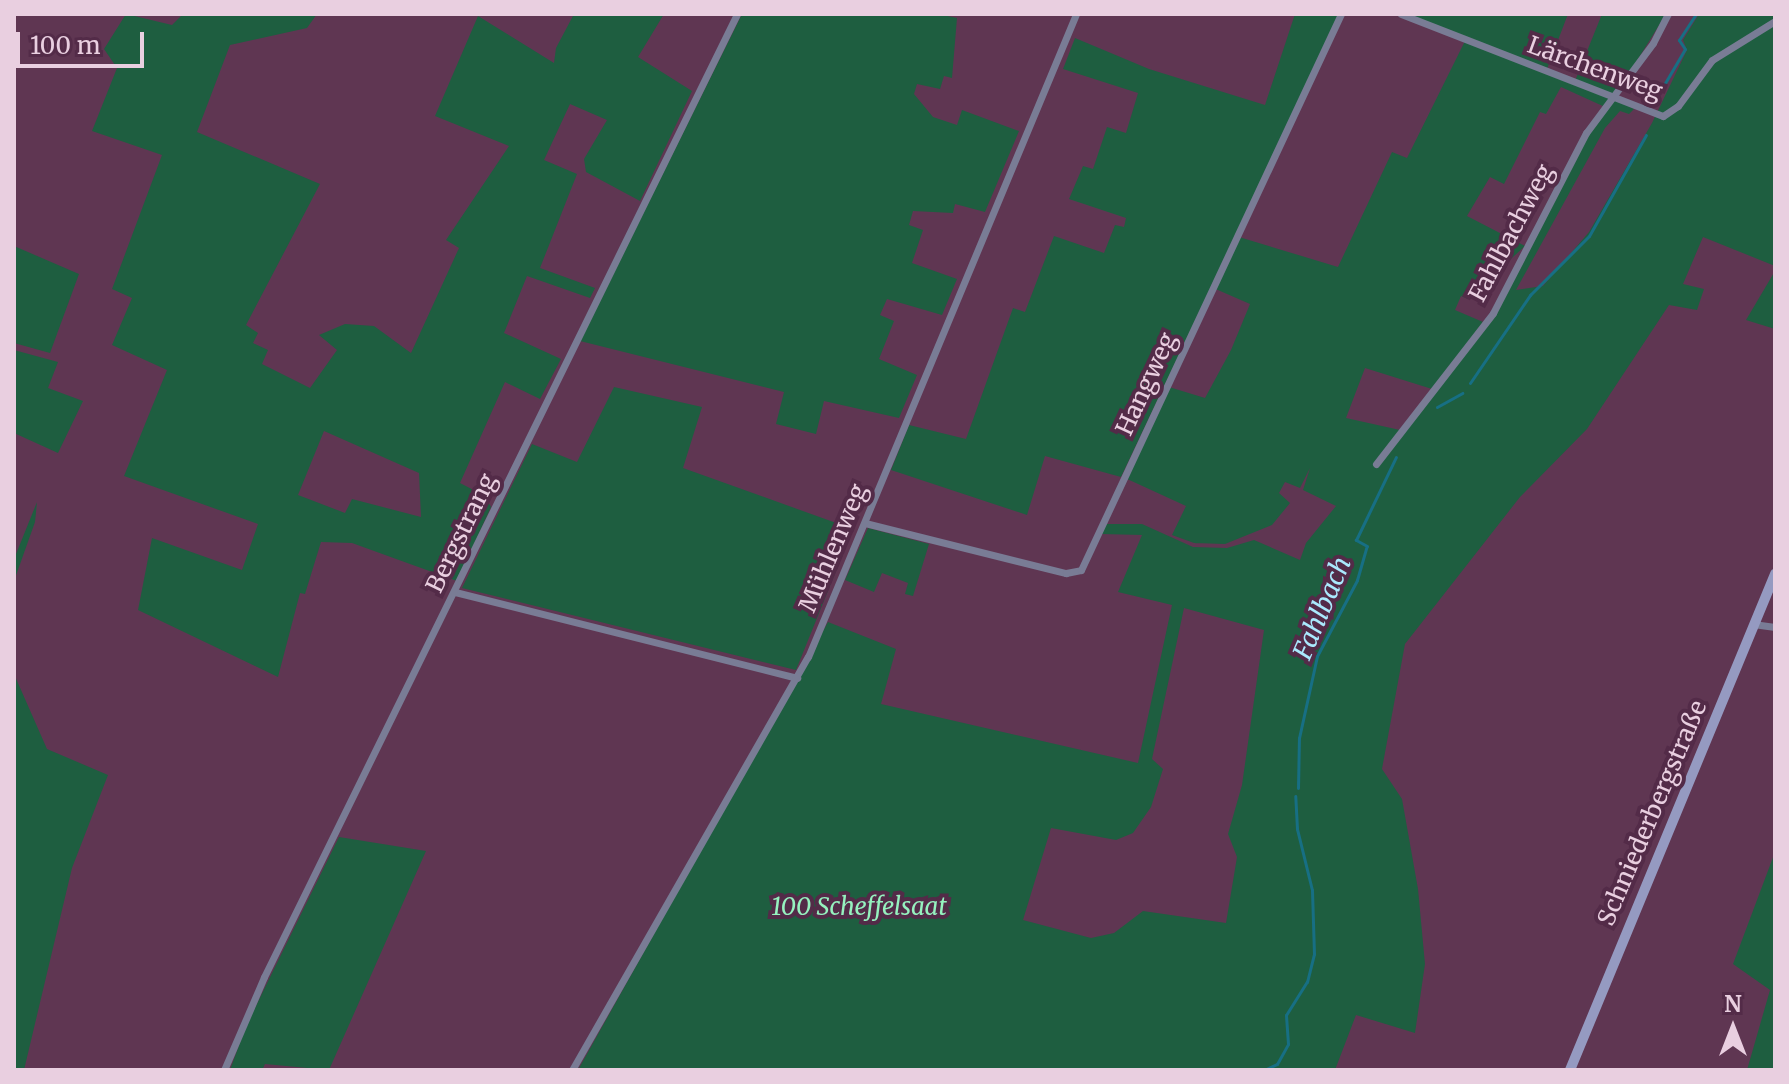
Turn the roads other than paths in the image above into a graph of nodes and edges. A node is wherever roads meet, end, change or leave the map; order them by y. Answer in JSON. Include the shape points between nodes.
{"nodes":[{"id":1,"x":737,"y":14,"type":"edge"},
{"id":2,"x":1076,"y":14,"type":"edge"},
{"id":3,"x":1341,"y":14,"type":"edge"},
{"id":4,"x":1401,"y":14,"type":"edge"},
{"id":5,"x":1668,"y":14,"type":"edge"},
{"id":6,"x":1775,"y":21,"type":"edge"},
{"id":7,"x":1615,"y":98,"type":"junction"},
{"id":8,"x":1376,"y":464,"type":"dead end"},
{"id":9,"x":865,"y":523,"type":"junction"},
{"id":10,"x":1775,"y":574,"type":"edge"},
{"id":11,"x":455,"y":592,"type":"junction"},
{"id":12,"x":1753,"y":624,"type":"junction"},
{"id":13,"x":1775,"y":627,"type":"edge"},
{"id":14,"x":797,"y":678,"type":"junction"},
{"id":15,"x":224,"y":1070,"type":"edge"},
{"id":16,"x":572,"y":1070,"type":"edge"},
{"id":17,"x":1570,"y":1070,"type":"edge"}],
"edges":[{"from":1,"to":11,"type":"street","name":"Bergstrang"},
{"from":2,"to":9,"type":"street","name":"Mühlenweg"},
{"from":3,"to":9,"type":"street","name":"Hangweg","via":[[1081,570],[1066,573]]},
{"from":4,"to":7,"type":"street","name":"Lärchenweg"},
{"from":5,"to":7,"type":"street","name":"Fahlbachweg"},
{"from":6,"to":7,"type":"street","name":"Lärchenweg","via":[[1712,60],[1678,106],[1663,116]]},
{"from":7,"to":8,"type":"street","name":"Fahlbachweg","via":[[1586,133],[1493,313]]},
{"from":9,"to":14,"type":"street","name":"Mühlenweg"},
{"from":10,"to":12,"type":"street","name":"Schniederbergstraße"},
{"from":11,"to":14,"type":"street"},
{"from":11,"to":15,"type":"street","name":"Bergstrang"},
{"from":12,"to":13,"type":"street"},
{"from":12,"to":17,"type":"street","name":"Schniederbergstraße"},
{"from":14,"to":16,"type":"street","name":"Mühlenweg"}]}
